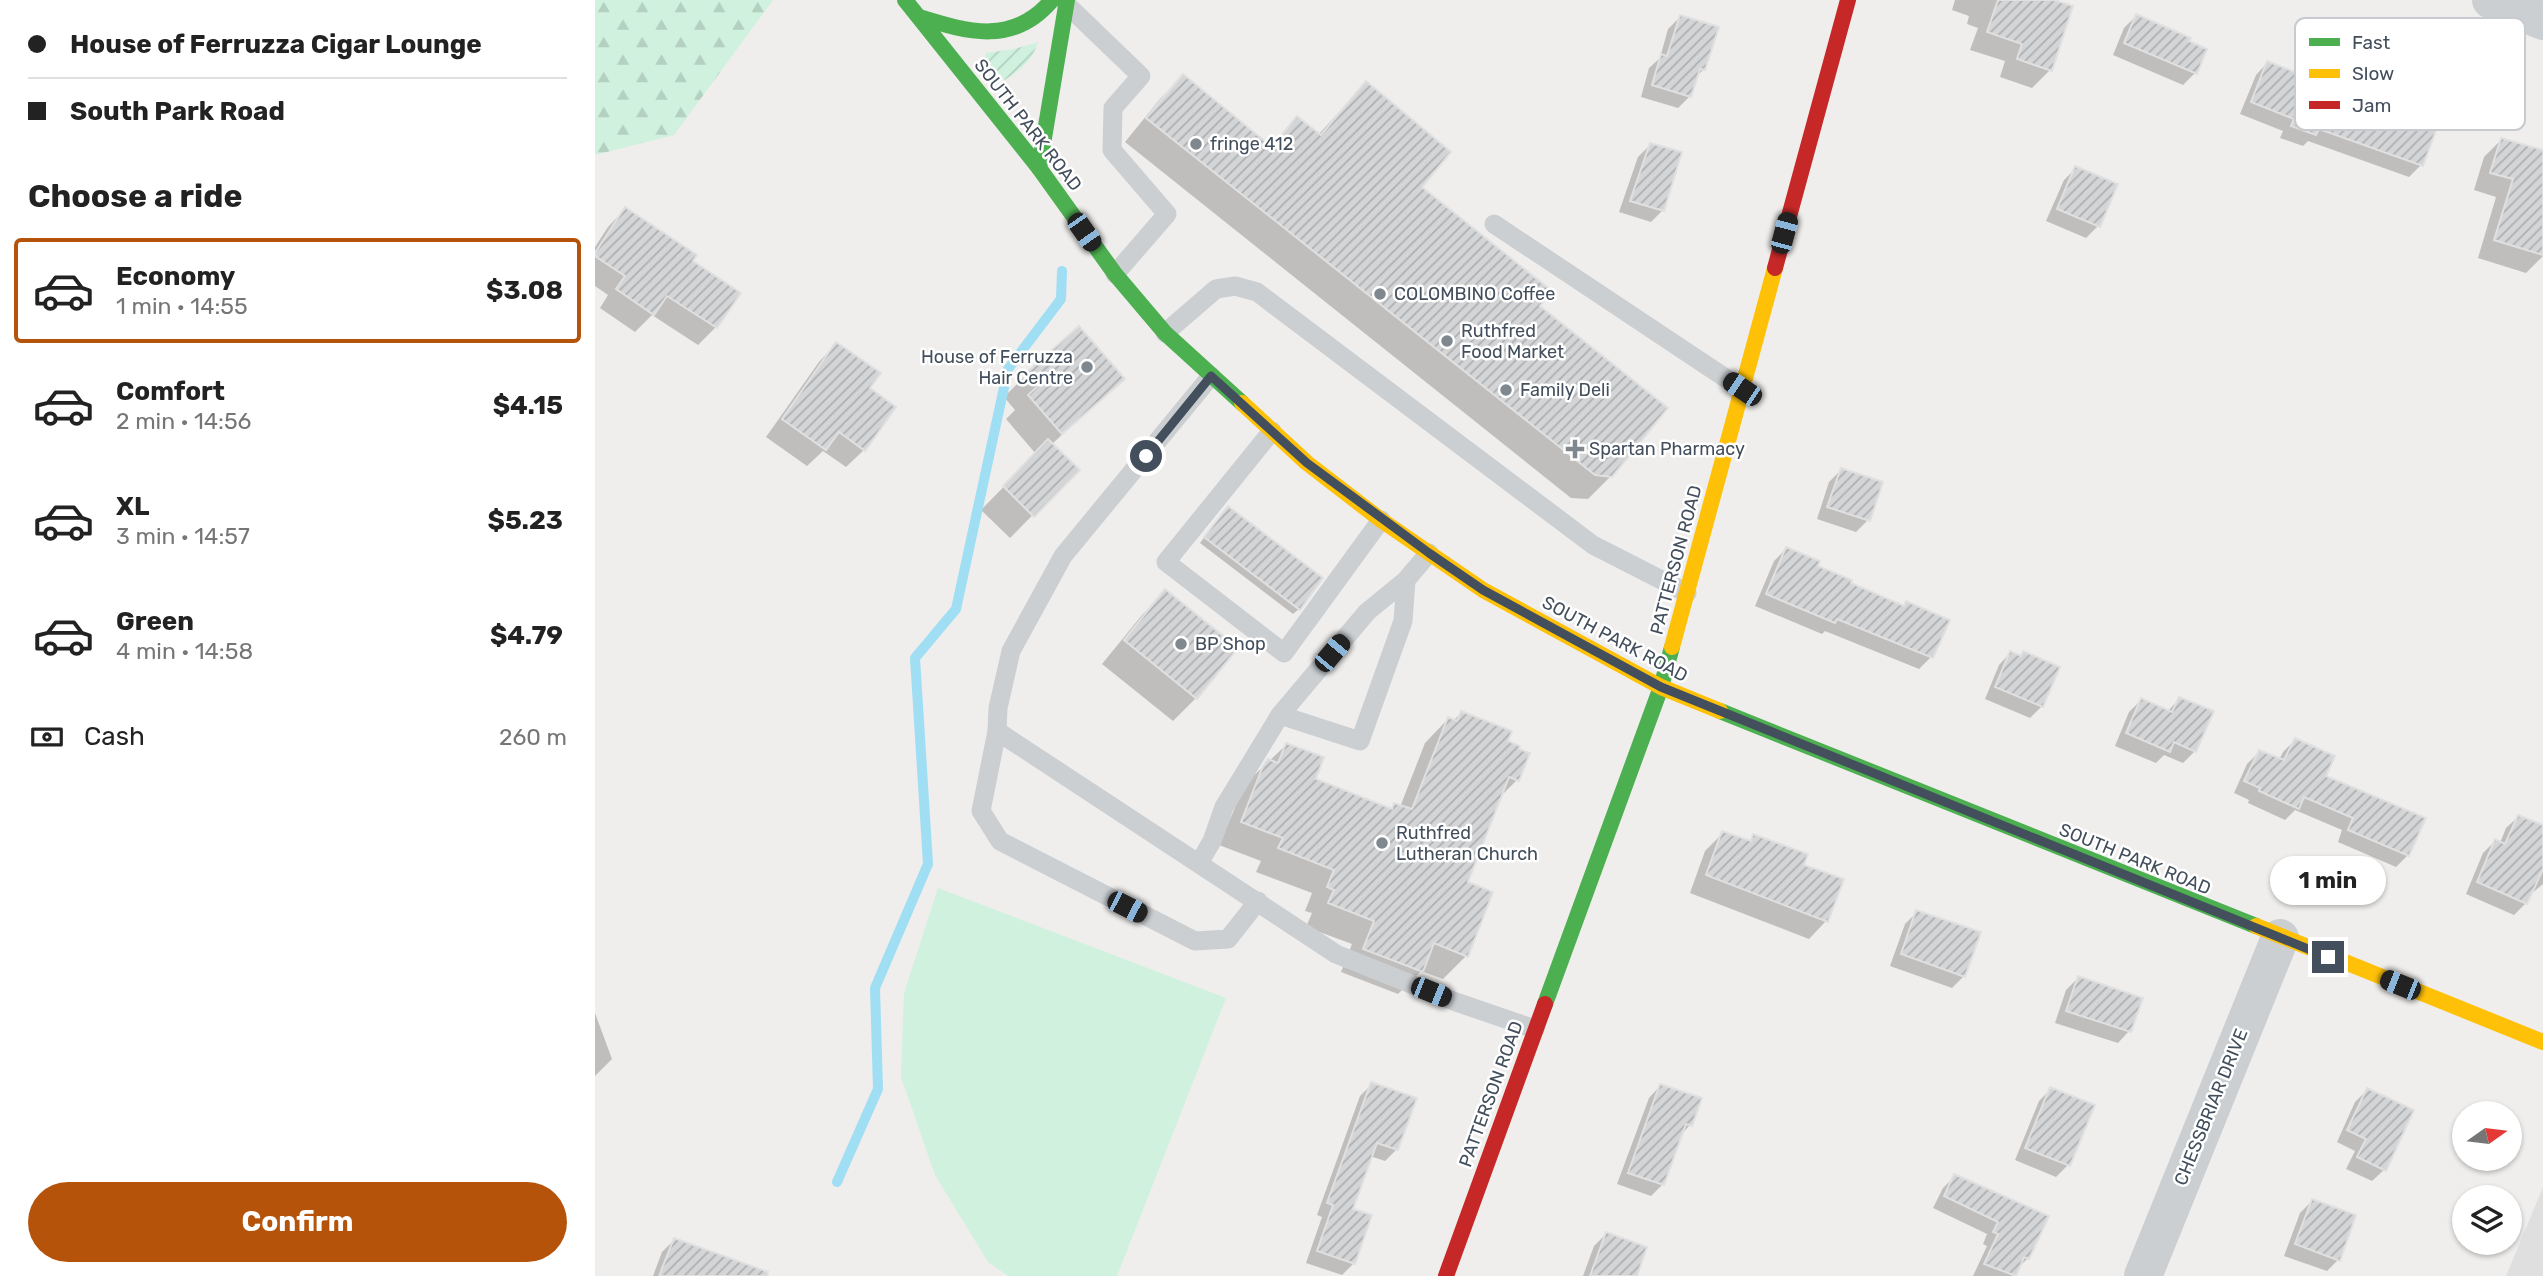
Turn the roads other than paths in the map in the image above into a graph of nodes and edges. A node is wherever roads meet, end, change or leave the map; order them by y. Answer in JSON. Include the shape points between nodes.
{"nodes":[{"id":1,"x":905,"y":0,"type":"edge"},
{"id":2,"x":1848,"y":0,"type":"edge"},
{"id":3,"x":2491,"y":0,"type":"edge"},
{"id":4,"x":1062,"y":1,"type":"edge"},
{"id":5,"x":919,"y":17,"type":"junction"},
{"id":6,"x":2543,"y":21,"type":"edge"},
{"id":7,"x":1039,"y":168,"type":"junction"},
{"id":8,"x":1494,"y":224,"type":"dead end"},
{"id":9,"x":1115,"y":274,"type":"junction"},
{"id":10,"x":1165,"y":333,"type":"junction"},
{"id":11,"x":1211,"y":376,"type":"junction"},
{"id":12,"x":1742,"y":389,"type":"junction"},
{"id":13,"x":1272,"y":431,"type":"junction"},
{"id":14,"x":1381,"y":520,"type":"junction"},
{"id":15,"x":1429,"y":553,"type":"junction"},
{"id":16,"x":1406,"y":580,"type":"junction"},
{"id":17,"x":1687,"y":593,"type":"junction"},
{"id":18,"x":1661,"y":687,"type":"junction"},
{"id":19,"x":1280,"y":715,"type":"junction"},
{"id":20,"x":997,"y":731,"type":"junction"},
{"id":21,"x":1199,"y":863,"type":"junction"},
{"id":22,"x":1258,"y":901,"type":"junction"},
{"id":23,"x":2280,"y":938,"type":"junction"},
{"id":24,"x":1535,"y":1029,"type":"junction"},
{"id":25,"x":2543,"y":1042,"type":"edge"},
{"id":26,"x":1446,"y":1276,"type":"edge"},
{"id":27,"x":2143,"y":1276,"type":"edge"}],
"edges":[{"from":1,"to":5,"type":"main road","name":"SOUTH PARK ROAD"},
{"from":2,"to":12,"type":"main road","name":"PATTERSON ROAD"},
{"from":3,"to":6,"type":"street"},
{"from":4,"to":5,"type":"main road","via":[[1014,27],[977,32]]},
{"from":4,"to":7,"type":"main road"},
{"from":4,"to":9,"type":"lane","via":[[1141,76],[1113,108],[1112,150],[1167,214]]},
{"from":5,"to":7,"type":"main road","name":"SOUTH PARK ROAD"},
{"from":7,"to":9,"type":"main road","name":"SOUTH PARK ROAD"},
{"from":8,"to":12,"type":"lane"},
{"from":9,"to":10,"type":"main road","name":"SOUTH PARK ROAD"},
{"from":10,"to":11,"type":"main road","name":"SOUTH PARK ROAD"},
{"from":10,"to":17,"type":"lane","via":[[1216,289],[1235,286],[1257,292],[1593,545]]},
{"from":11,"to":13,"type":"main road","name":"SOUTH PARK ROAD"},
{"from":11,"to":20,"type":"lane","via":[[1063,556],[1011,651]]},
{"from":12,"to":17,"type":"main road","name":"PATTERSON ROAD"},
{"from":13,"to":14,"type":"main road","name":"SOUTH PARK ROAD"},
{"from":13,"to":14,"type":"lane","via":[[1166,562],[1283,653]]},
{"from":14,"to":15,"type":"main road","name":"SOUTH PARK ROAD"},
{"from":15,"to":16,"type":"lane"},
{"from":15,"to":18,"type":"main road","name":"SOUTH PARK ROAD","via":[[1483,590]]},
{"from":16,"to":19,"type":"lane","via":[[1367,612]]},
{"from":16,"to":19,"type":"lane","via":[[1403,621],[1360,741]]},
{"from":17,"to":18,"type":"main road","name":"PATTERSON ROAD"},
{"from":18,"to":23,"type":"main road","name":"SOUTH PARK ROAD"},
{"from":18,"to":24,"type":"main road","name":"PATTERSON ROAD"},
{"from":19,"to":21,"type":"lane","via":[[1224,807]]},
{"from":20,"to":21,"type":"lane"},
{"from":20,"to":22,"type":"lane","via":[[981,811],[1000,841],[1195,941],[1228,939]]},
{"from":21,"to":22,"type":"lane"},
{"from":22,"to":24,"type":"lane","via":[[1336,954]]},
{"from":23,"to":25,"type":"main road","name":"SOUTH PARK ROAD"},
{"from":23,"to":27,"type":"street","name":"CHESSBRIAR DRIVE"},
{"from":24,"to":26,"type":"main road","name":"PATTERSON ROAD"}]}
